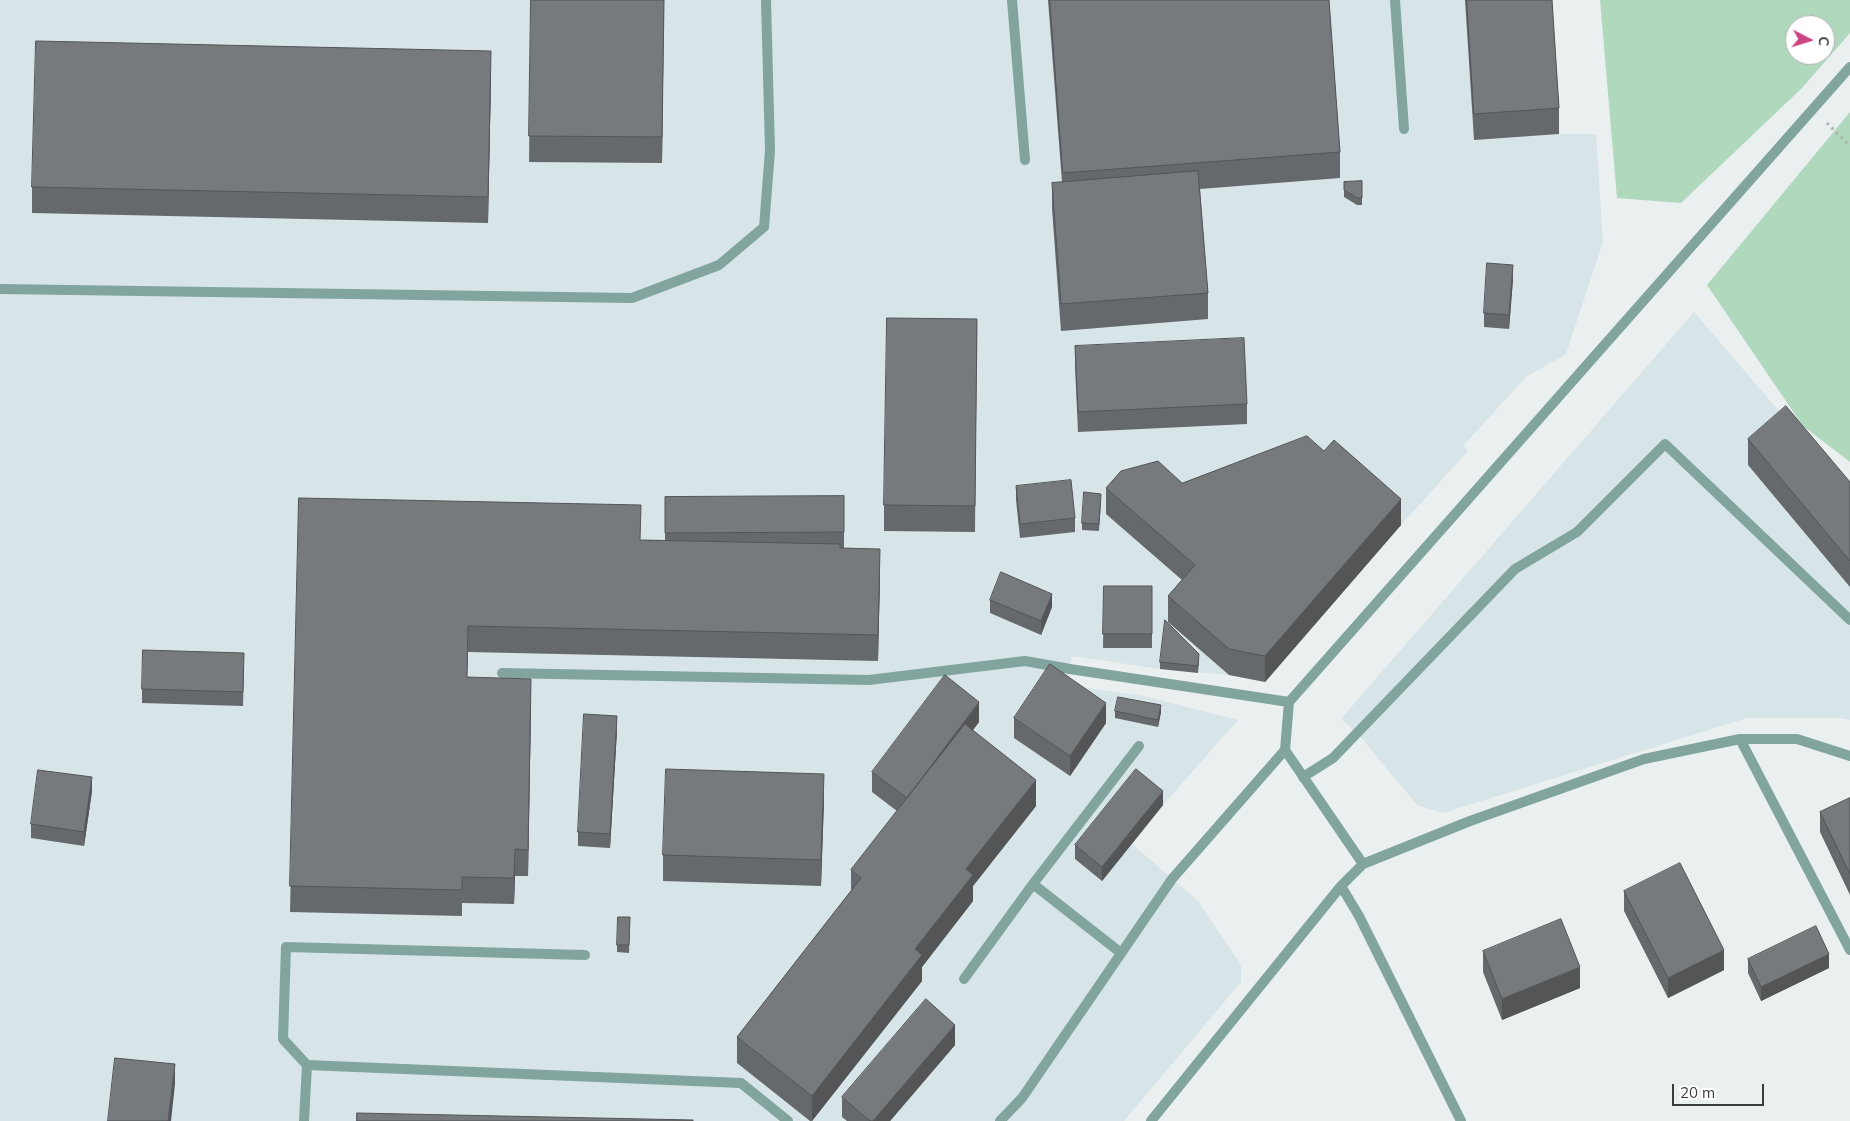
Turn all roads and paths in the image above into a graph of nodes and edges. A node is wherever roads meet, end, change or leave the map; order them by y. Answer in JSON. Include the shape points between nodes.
{"nodes":[{"id":1,"x":766,"y":0,"type":"edge"},
{"id":2,"x":1012,"y":0,"type":"edge"},
{"id":3,"x":1395,"y":0,"type":"edge"},
{"id":4,"x":1850,"y":67,"type":"edge"},
{"id":5,"x":1813,"y":109,"type":"junction"},
{"id":6,"x":1404,"y":129,"type":"dead end"},
{"id":7,"x":1850,"y":146,"type":"edge"},
{"id":8,"x":1025,"y":160,"type":"dead end"},
{"id":9,"x":0,"y":289,"type":"edge"},
{"id":10,"x":1850,"y":620,"type":"edge"},
{"id":11,"x":502,"y":673,"type":"dead end"},
{"id":12,"x":1289,"y":702,"type":"junction"},
{"id":13,"x":1740,"y":739,"type":"junction"},
{"id":14,"x":1139,"y":746,"type":"dead end"},
{"id":15,"x":1286,"y":750,"type":"junction"},
{"id":16,"x":1850,"y":756,"type":"edge"},
{"id":17,"x":1303,"y":778,"type":"junction"},
{"id":18,"x":1363,"y":864,"type":"junction"},
{"id":19,"x":1033,"y":884,"type":"junction"},
{"id":20,"x":1341,"y":886,"type":"junction"},
{"id":21,"x":1850,"y":950,"type":"edge"},
{"id":22,"x":1121,"y":953,"type":"junction"},
{"id":23,"x":585,"y":954,"type":"dead end"},
{"id":24,"x":964,"y":979,"type":"dead end"},
{"id":25,"x":307,"y":1065,"type":"junction"},
{"id":26,"x":304,"y":1121,"type":"edge"},
{"id":27,"x":788,"y":1121,"type":"edge"},
{"id":28,"x":1000,"y":1121,"type":"edge"},
{"id":29,"x":1151,"y":1121,"type":"edge"},
{"id":30,"x":1461,"y":1121,"type":"edge"}],
"edges":[{"from":1,"to":9,"type":"street","via":[[770,151],[764,227],[719,265],[632,298]]},
{"from":2,"to":8,"type":"street"},
{"from":3,"to":6,"type":"street"},
{"from":4,"to":5,"type":"street"},
{"from":5,"to":7,"type":"path"},
{"from":5,"to":12,"type":"street"},
{"from":10,"to":17,"type":"street","via":[[1665,444],[1577,532],[1514,569],[1333,758]]},
{"from":11,"to":12,"type":"street","via":[[869,680],[1025,661]]},
{"from":12,"to":15,"type":"street"},
{"from":13,"to":16,"type":"street","via":[[1797,738]]},
{"from":13,"to":18,"type":"street","via":[[1644,759],[1470,821]]},
{"from":13,"to":21,"type":"street"},
{"from":14,"to":19,"type":"street"},
{"from":15,"to":17,"type":"street"},
{"from":15,"to":22,"type":"street","via":[[1172,878]]},
{"from":17,"to":18,"type":"street"},
{"from":18,"to":20,"type":"street"},
{"from":19,"to":22,"type":"street"},
{"from":19,"to":24,"type":"street"},
{"from":20,"to":29,"type":"street"},
{"from":20,"to":30,"type":"street"},
{"from":22,"to":28,"type":"street","via":[[1022,1098]]},
{"from":23,"to":25,"type":"street","via":[[286,947],[282,1038]]},
{"from":25,"to":26,"type":"street"},
{"from":25,"to":27,"type":"street","via":[[741,1083]]}]}
